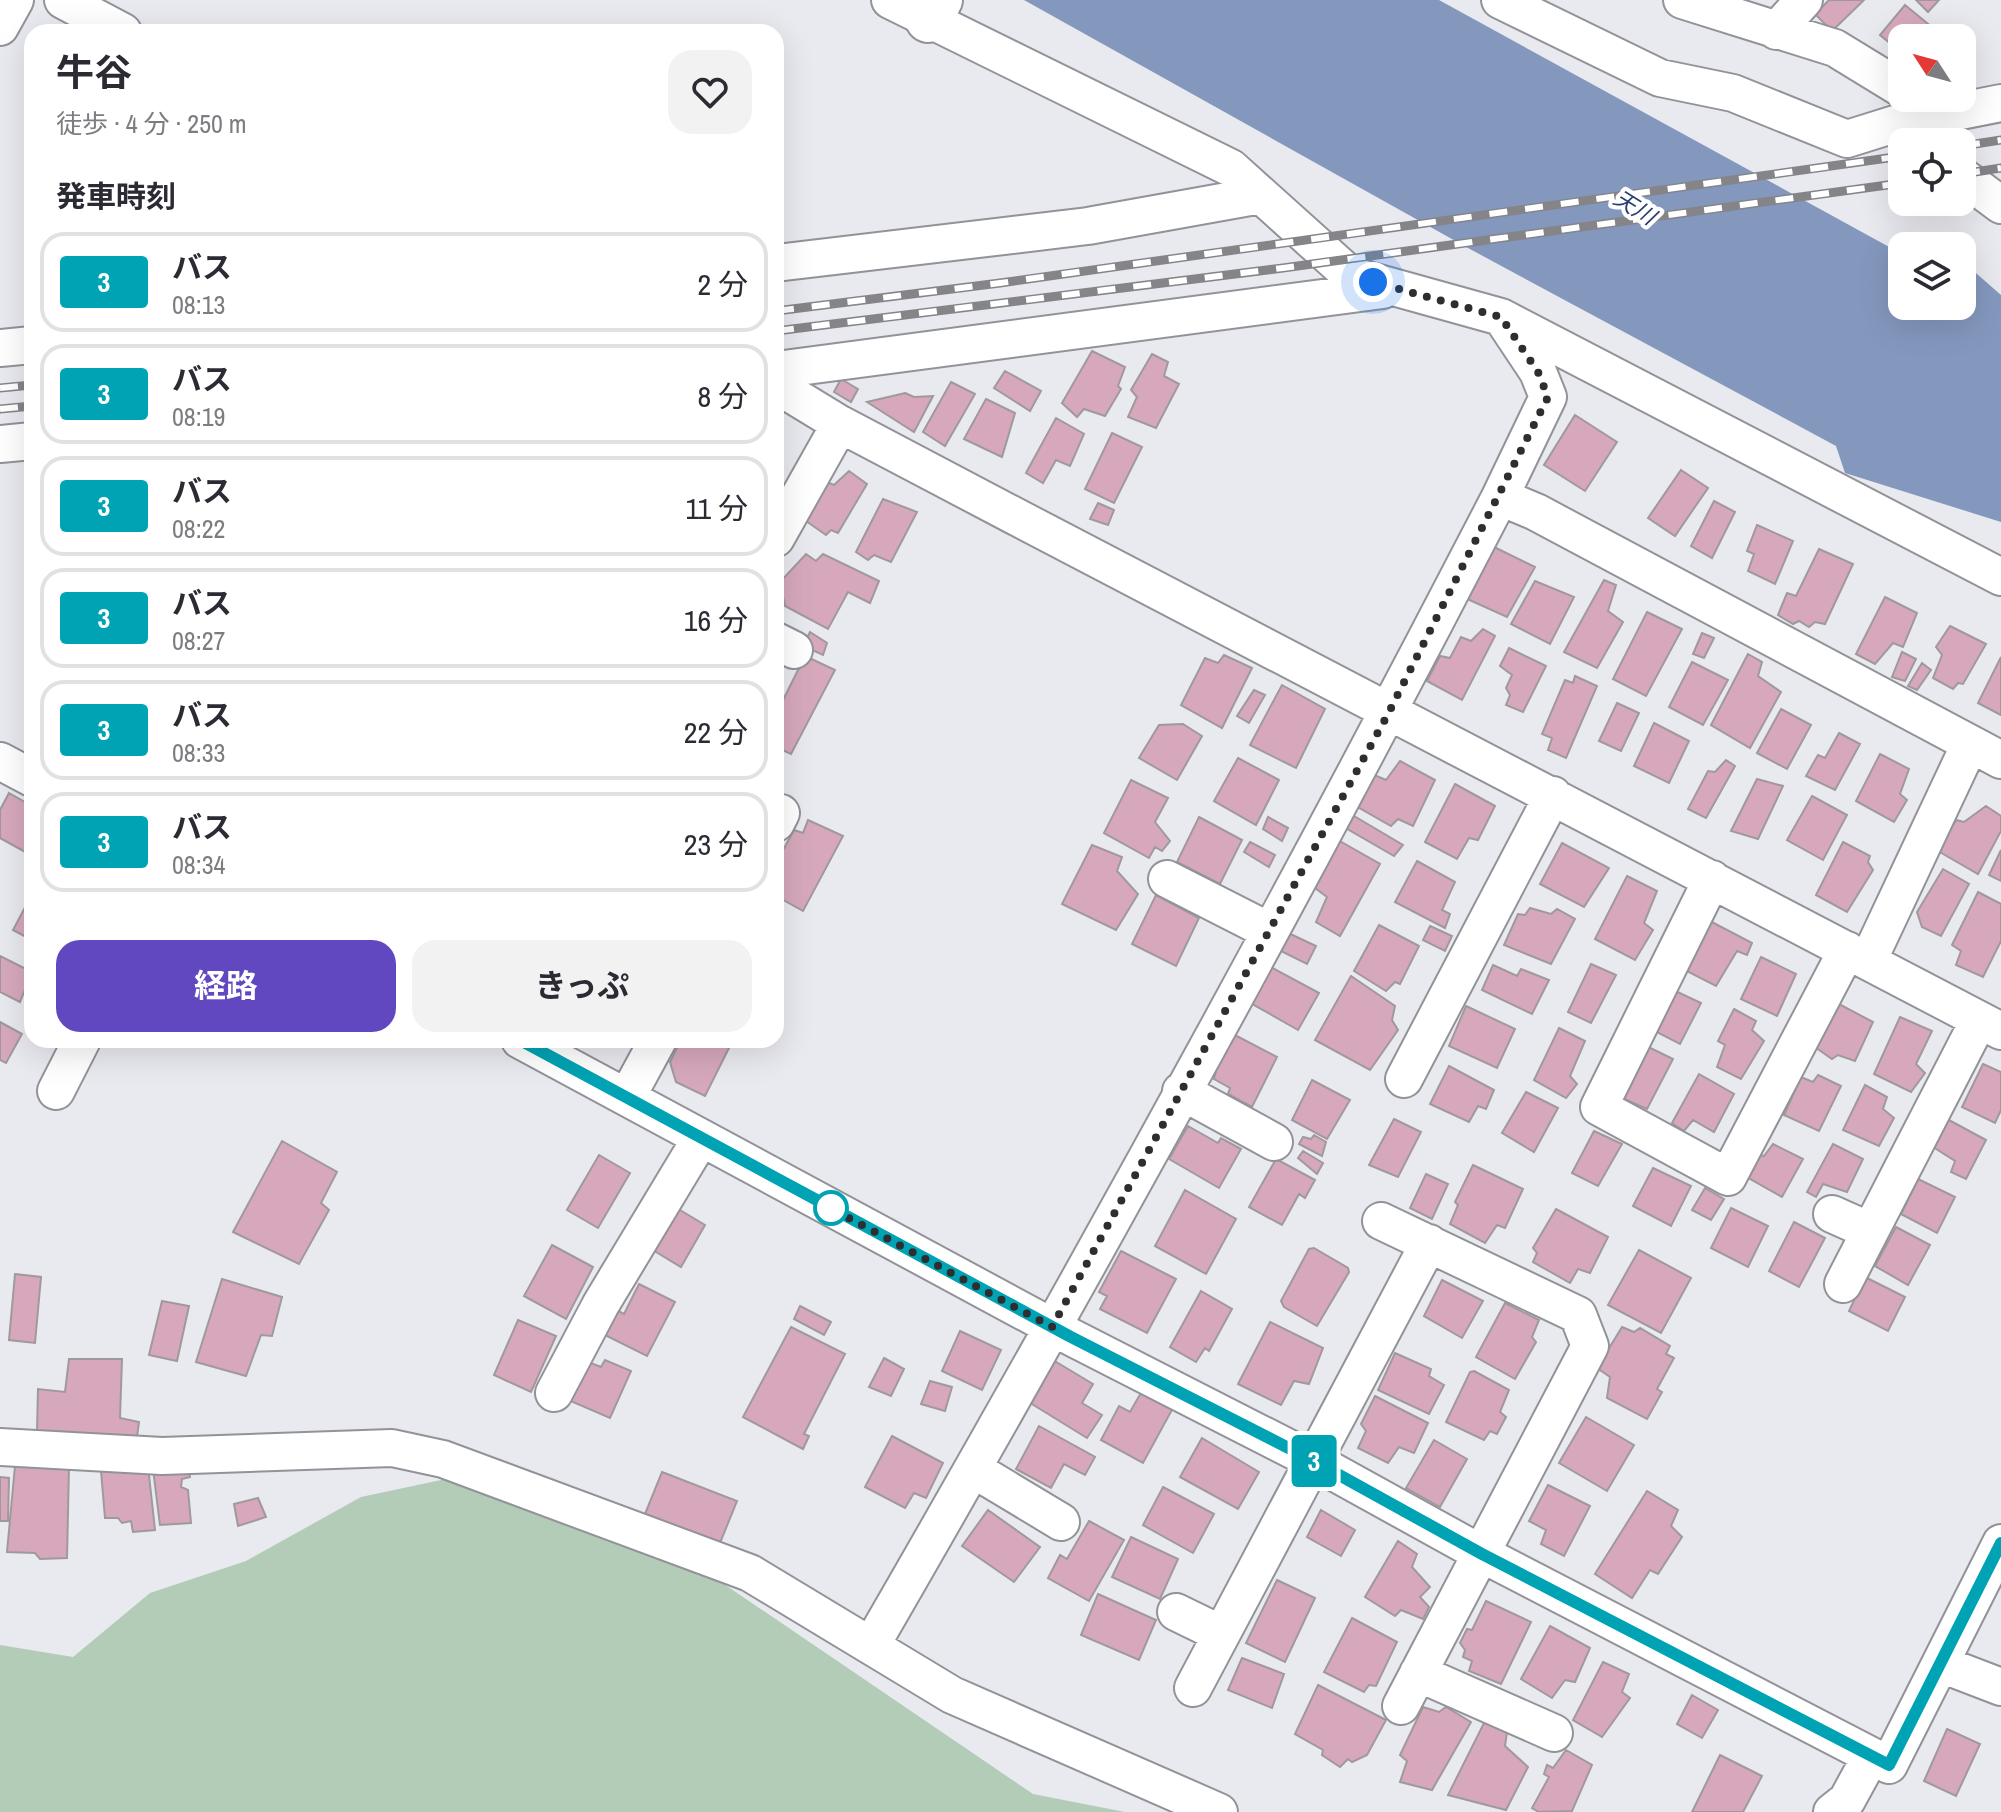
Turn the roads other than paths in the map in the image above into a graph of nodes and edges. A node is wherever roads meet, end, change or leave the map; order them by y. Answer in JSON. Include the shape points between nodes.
{"nodes":[{"id":1,"x":15,"y":0,"type":"edge"},
{"id":2,"x":63,"y":0,"type":"edge"},
{"id":3,"x":890,"y":0,"type":"edge"},
{"id":4,"x":1500,"y":0,"type":"edge"},
{"id":5,"x":1682,"y":0,"type":"edge"},
{"id":6,"x":1804,"y":0,"type":"edge"},
{"id":7,"x":934,"y":10,"type":"edge"},
{"id":8,"x":108,"y":24,"type":"edge"},
{"id":9,"x":0,"y":27,"type":"edge"},
{"id":10,"x":1776,"y":31,"type":"junction"},
{"id":11,"x":1888,"y":80,"type":"edge"},
{"id":12,"x":2001,"y":103,"type":"edge"},
{"id":13,"x":1919,"y":119,"type":"edge"},
{"id":14,"x":1976,"y":186,"type":"edge"},
{"id":15,"x":1261,"y":195,"type":"junction"},
{"id":16,"x":2001,"y":205,"type":"edge"},
{"id":17,"x":784,"y":262,"type":"edge"},
{"id":18,"x":1396,"y":288,"type":"junction"},
{"id":19,"x":1501,"y":317,"type":"junction"},
{"id":20,"x":24,"y":346,"type":"edge"},
{"id":21,"x":0,"y":348,"type":"edge"},
{"id":22,"x":784,"y":369,"type":"edge"},
{"id":23,"x":784,"y":390,"type":"edge"},
{"id":24,"x":840,"y":424,"type":"junction"},
{"id":25,"x":24,"y":442,"type":"edge"},
{"id":26,"x":0,"y":444,"type":"edge"},
{"id":27,"x":1500,"y":497,"type":"junction"},
{"id":28,"x":784,"y":524,"type":"edge"},
{"id":29,"x":2001,"y":577,"type":"edge"},
{"id":30,"x":1388,"y":714,"type":"junction"},
{"id":31,"x":1986,"y":752,"type":"edge"},
{"id":32,"x":0,"y":761,"type":"edge"},
{"id":33,"x":24,"y":774,"type":"edge"},
{"id":34,"x":1553,"y":795,"type":"junction"},
{"id":35,"x":1167,"y":879,"type":"dead end"},
{"id":36,"x":1712,"y":879,"type":"junction"},
{"id":37,"x":1269,"y":931,"type":"junction"},
{"id":38,"x":1857,"y":955,"type":"junction"},
{"id":39,"x":1990,"y":1025,"type":"edge"},
{"id":40,"x":78,"y":1048,"type":"edge"},
{"id":41,"x":535,"y":1048,"type":"edge"},
{"id":42,"x":654,"y":1048,"type":"edge"},
{"id":43,"x":1404,"y":1079,"type":"dead end"},
{"id":44,"x":56,"y":1091,"type":"dead end"},
{"id":45,"x":1181,"y":1091,"type":"junction"},
{"id":46,"x":627,"y":1097,"type":"junction"},
{"id":47,"x":701,"y":1138,"type":"junction"},
{"id":48,"x":1274,"y":1142,"type":"dead end"},
{"id":49,"x":1832,"y":1214,"type":"dead end"},
{"id":50,"x":1381,"y":1221,"type":"dead end"},
{"id":51,"x":1870,"y":1231,"type":"junction"},
{"id":52,"x":1429,"y":1243,"type":"junction"},
{"id":53,"x":1843,"y":1284,"type":"dead end"},
{"id":54,"x":1052,"y":1327,"type":"junction"},
{"id":55,"x":554,"y":1393,"type":"dead end"},
{"id":56,"x":0,"y":1447,"type":"edge"},
{"id":57,"x":1312,"y":1460,"type":"junction"},
{"id":58,"x":973,"y":1469,"type":"junction"},
{"id":59,"x":1061,"y":1522,"type":"dead end"},
{"id":60,"x":2001,"y":1543,"type":"edge"},
{"id":61,"x":1482,"y":1554,"type":"junction"},
{"id":62,"x":1176,"y":1612,"type":"dead end"},
{"id":63,"x":1221,"y":1634,"type":"junction"},
{"id":64,"x":872,"y":1644,"type":"junction"},
{"id":65,"x":1941,"y":1664,"type":"junction"},
{"id":66,"x":1418,"y":1673,"type":"junction"},
{"id":67,"x":2001,"y":1687,"type":"edge"},
{"id":68,"x":1193,"y":1688,"type":"dead end"},
{"id":69,"x":1401,"y":1706,"type":"dead end"},
{"id":70,"x":1554,"y":1733,"type":"dead end"},
{"id":71,"x":1871,"y":1756,"type":"junction"},
{"id":72,"x":1219,"y":1812,"type":"edge"},
{"id":73,"x":1832,"y":1812,"type":"edge"}],
"edges":[{"from":1,"to":9,"type":"street"},
{"from":2,"to":8,"type":"street"},
{"from":3,"to":7,"type":"street"},
{"from":4,"to":13,"type":"street","via":[[1660,78],[1733,93],[1847,139]]},
{"from":5,"to":10,"type":"street"},
{"from":6,"to":10,"type":"street"},
{"from":7,"to":15,"type":"street","via":[[1231,168]]},
{"from":10,"to":11,"type":"street","via":[[1835,48]]},
{"from":12,"to":13,"type":"street"},
{"from":14,"to":16,"type":"street"},
{"from":15,"to":17,"type":"street","via":[[1088,226]]},
{"from":15,"to":18,"type":"street","via":[[1350,275]]},
{"from":18,"to":19,"type":"street"},
{"from":18,"to":22,"type":"street"},
{"from":19,"to":27,"type":"street","via":[[1538,372],[1548,397]]},
{"from":19,"to":29,"type":"street"},
{"from":20,"to":21,"type":"street"},
{"from":23,"to":24,"type":"street"},
{"from":24,"to":28,"type":"street"},
{"from":24,"to":30,"type":"street"},
{"from":25,"to":26,"type":"street"},
{"from":27,"to":30,"type":"street"},
{"from":27,"to":31,"type":"street"},
{"from":30,"to":34,"type":"street"},
{"from":30,"to":37,"type":"street"},
{"from":31,"to":38,"type":"street"},
{"from":32,"to":33,"type":"street"},
{"from":34,"to":36,"type":"street"},
{"from":34,"to":43,"type":"street"},
{"from":35,"to":37,"type":"street"},
{"from":36,"to":38,"type":"street"},
{"from":36,"to":38,"type":"street","via":[[1599,1107],[1728,1177]]},
{"from":37,"to":45,"type":"street"},
{"from":38,"to":39,"type":"street"},
{"from":39,"to":51,"type":"street"},
{"from":40,"to":44,"type":"street"},
{"from":41,"to":46,"type":"street"},
{"from":42,"to":46,"type":"street"},
{"from":45,"to":48,"type":"street"},
{"from":45,"to":54,"type":"street"},
{"from":46,"to":47,"type":"street"},
{"from":47,"to":54,"type":"street"},
{"from":47,"to":55,"type":"street"},
{"from":49,"to":51,"type":"street"},
{"from":50,"to":52,"type":"street"},
{"from":51,"to":53,"type":"street"},
{"from":52,"to":57,"type":"street"},
{"from":52,"to":61,"type":"street","via":[[1578,1315],[1590,1346]]},
{"from":54,"to":57,"type":"street"},
{"from":54,"to":58,"type":"street"},
{"from":56,"to":64,"type":"street","via":[[162,1456],[392,1448],[443,1459],[750,1573]]},
{"from":57,"to":61,"type":"street"},
{"from":57,"to":63,"type":"street"},
{"from":58,"to":59,"type":"street"},
{"from":58,"to":64,"type":"street"},
{"from":60,"to":65,"type":"street"},
{"from":61,"to":66,"type":"street"},
{"from":61,"to":71,"type":"street"},
{"from":62,"to":63,"type":"street"},
{"from":63,"to":68,"type":"street"},
{"from":64,"to":72,"type":"street","via":[[952,1695]]},
{"from":65,"to":67,"type":"street"},
{"from":65,"to":71,"type":"street","via":[[1889,1765]]},
{"from":66,"to":69,"type":"street"},
{"from":66,"to":70,"type":"street"},
{"from":71,"to":73,"type":"street","via":[[1847,1800]]}]}
